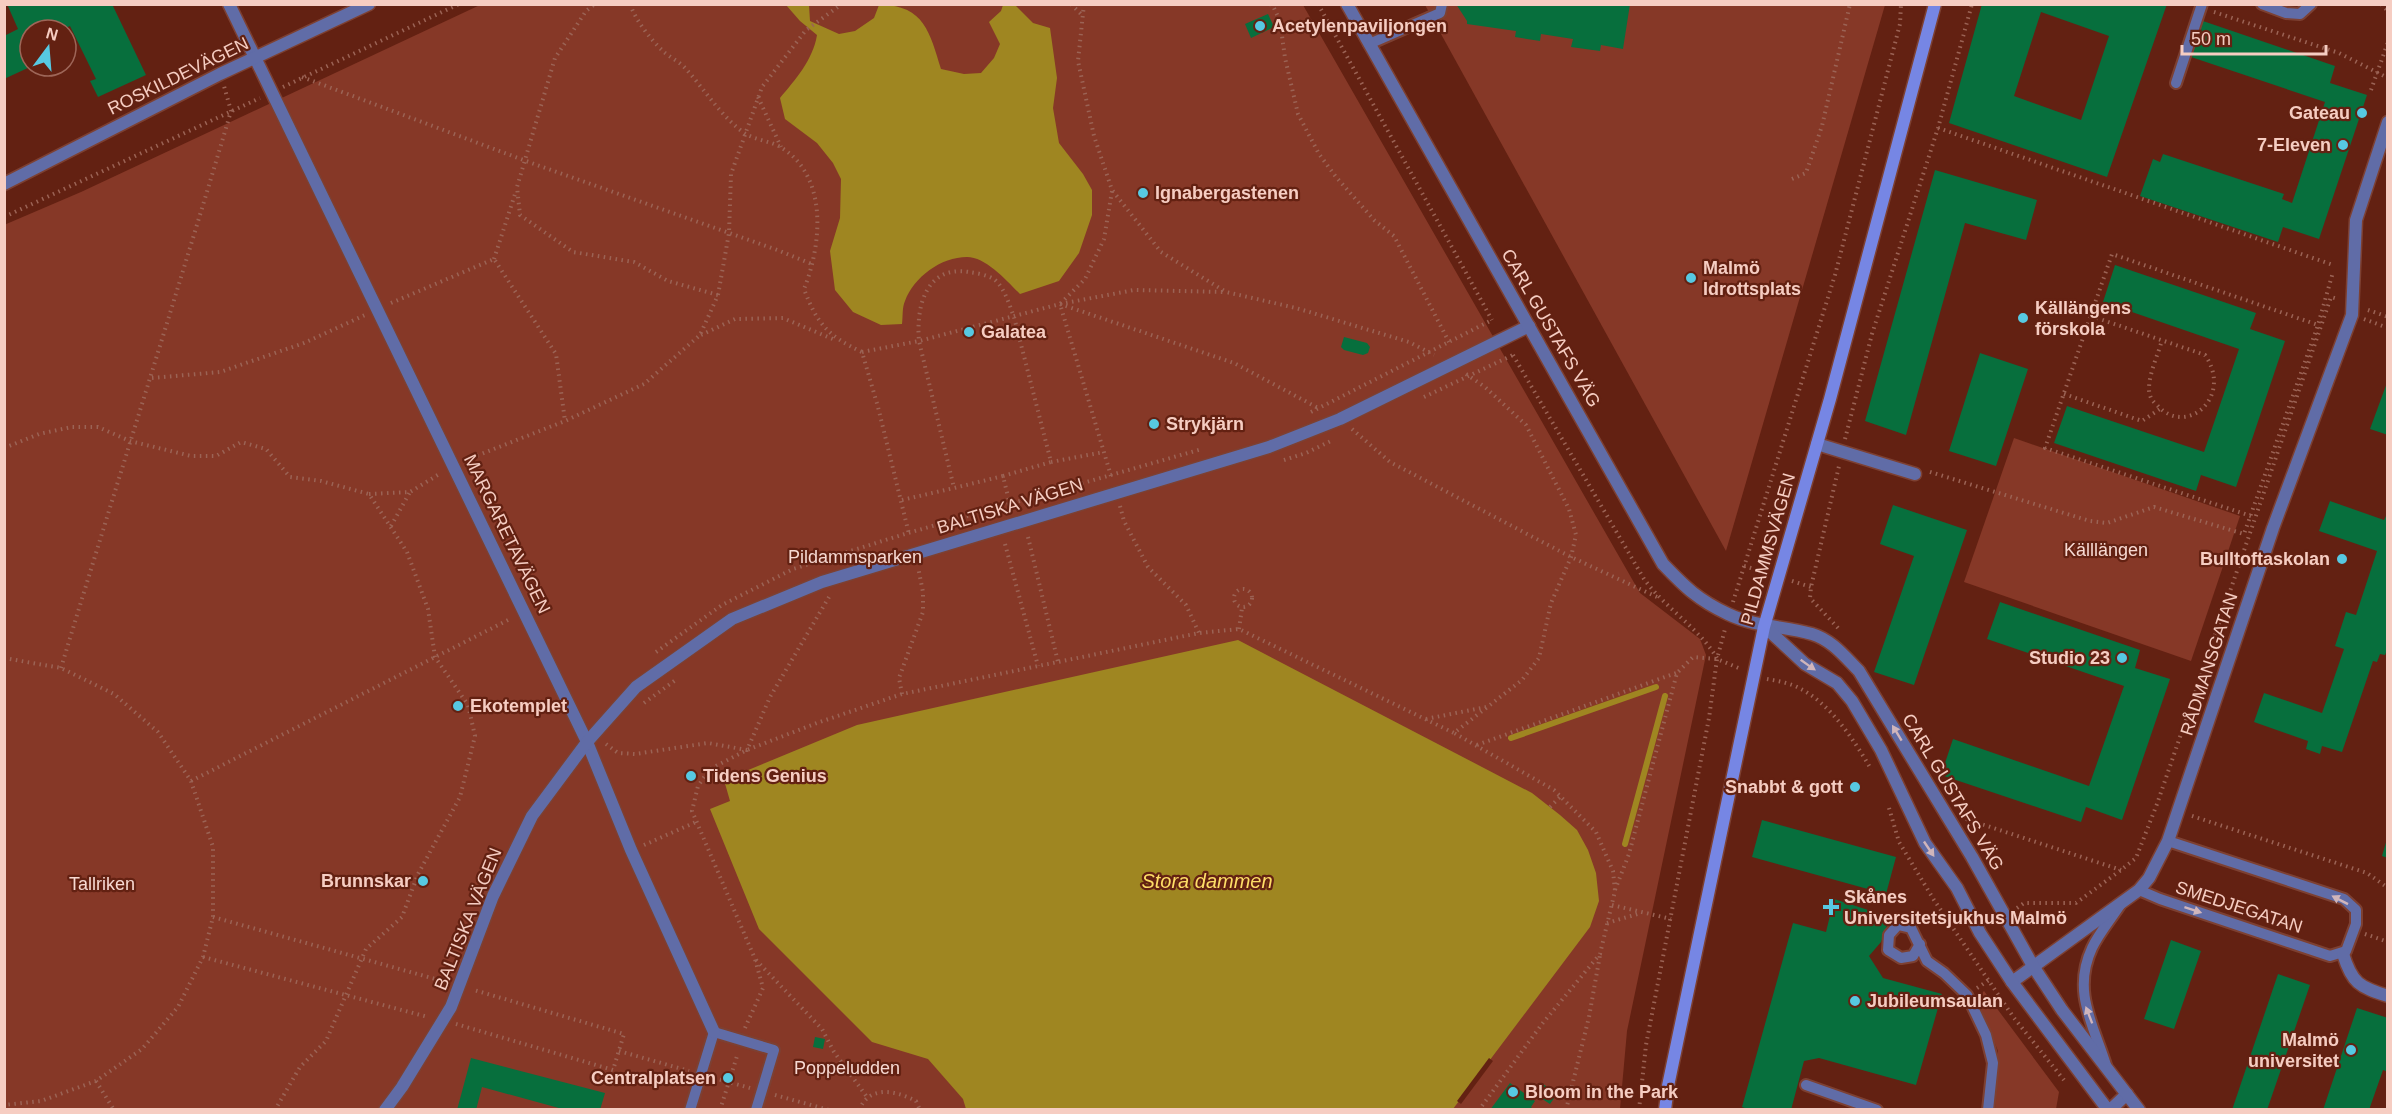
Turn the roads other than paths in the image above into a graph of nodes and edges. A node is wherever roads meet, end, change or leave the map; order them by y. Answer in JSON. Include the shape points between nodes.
{"nodes":[{"id":1,"x":229,"y":4,"type":"edge"},
{"id":2,"x":369,"y":4,"type":"edge"},
{"id":3,"x":1347,"y":4,"type":"edge"},
{"id":4,"x":1442,"y":4,"type":"edge"},
{"id":5,"x":1935,"y":4,"type":"edge"},
{"id":6,"x":2262,"y":4,"type":"edge"},
{"id":7,"x":2311,"y":4,"type":"edge"},
{"id":8,"x":2202,"y":6,"type":"edge"},
{"id":9,"x":1369,"y":44,"type":"junction"},
{"id":10,"x":256,"y":58,"type":"junction"},
{"id":11,"x":2176,"y":83,"type":"dead end"},
{"id":12,"x":2388,"y":122,"type":"edge"},
{"id":13,"x":4,"y":184,"type":"edge"},
{"id":14,"x":1529,"y":326,"type":"junction"},
{"id":15,"x":1817,"y":444,"type":"junction"},
{"id":16,"x":1915,"y":474,"type":"road end"},
{"id":17,"x":1764,"y":627,"type":"junction"},
{"id":18,"x":587,"y":742,"type":"junction"},
{"id":19,"x":2168,"y":841,"type":"junction"},
{"id":20,"x":2139,"y":890,"type":"junction"},
{"id":21,"x":2124,"y":900,"type":"junction"},
{"id":22,"x":1920,"y":944,"type":"dead end"},
{"id":23,"x":2343,"y":954,"type":"junction"},
{"id":24,"x":2033,"y":966,"type":"junction"},
{"id":25,"x":2012,"y":982,"type":"junction"},
{"id":26,"x":2388,"y":996,"type":"edge"},
{"id":27,"x":714,"y":1032,"type":"junction"},
{"id":28,"x":2108,"y":1071,"type":"junction"},
{"id":29,"x":1806,"y":1085,"type":"dead end"},
{"id":30,"x":2127,"y":1094,"type":"junction"},
{"id":31,"x":386,"y":1110,"type":"edge"},
{"id":32,"x":690,"y":1110,"type":"edge"},
{"id":33,"x":756,"y":1110,"type":"edge"},
{"id":34,"x":1665,"y":1110,"type":"edge"},
{"id":35,"x":1877,"y":1110,"type":"edge"},
{"id":36,"x":1988,"y":1110,"type":"edge"},
{"id":37,"x":2109,"y":1110,"type":"edge"},
{"id":38,"x":2139,"y":1110,"type":"edge"}],
"edges":[{"from":1,"to":10,"type":"street","name":"MARGARETAVÄGEN"},
{"from":2,"to":10,"type":"street","name":"ROSKILDEVÄGEN"},
{"from":3,"to":9,"type":"street","name":"CARL GUSTAFS VÄG"},
{"from":4,"to":9,"type":"lane","via":[[1440,13]]},
{"from":5,"to":15,"type":"main road","name":"PILDAMMSVÄGEN"},
{"from":6,"to":7,"type":"lane","via":[[2300,14]]},
{"from":8,"to":11,"type":"lane"},
{"from":9,"to":14,"type":"street","name":"CARL GUSTAFS VÄG"},
{"from":10,"to":13,"type":"street","name":"ROSKILDEVÄGEN"},
{"from":10,"to":18,"type":"street","name":"MARGARETAVÄGEN"},
{"from":12,"to":19,"type":"street","name":"RÅDMANSGATAN","via":[[2356,220],[2352,315],[2273,528]]},
{"from":14,"to":17,"type":"street","name":"CARL GUSTAFS VÄG","via":[[1663,564],[1693,595],[1729,615]]},
{"from":14,"to":18,"type":"street","name":"BALTISKA VÄGEN","via":[[1340,419],[1269,447],[822,582],[732,619],[636,687]]},
{"from":15,"to":16,"type":"street"},
{"from":15,"to":17,"type":"main road","name":"PILDAMMSVÄGEN"},
{"from":24,"to":17,"type":"street","name":"CARL GUSTAFS VÄG","one_way":true,"via":[[1859,670],[1834,646],[1813,635]]},
{"from":17,"to":25,"type":"street","name":"CARL GUSTAFS VÄG","one_way":true,"via":[[1805,664],[1837,683],[1852,701],[1881,750],[1925,843],[1957,888]]},
{"from":17,"to":34,"type":"main road","name":"PILDAMMSVÄGEN"},
{"from":18,"to":27,"type":"street","name":"MARGARETAVÄGEN","via":[[631,850]]},
{"from":18,"to":31,"type":"street","name":"BALTISKA VÄGEN","via":[[532,816],[493,896],[451,1007]]},
{"from":19,"to":20,"type":"street","name":"RÅDMANSGATAN"},
{"from":23,"to":19,"type":"lane","one_way":true,"via":[[2354,930],[2356,910],[2344,899]]},
{"from":20,"to":21,"type":"street","name":"RÅDMANSGATAN"},
{"from":20,"to":23,"type":"lane","name":"SMEDJEGATAN","one_way":true,"via":[[2330,956]]},
{"from":21,"to":24,"type":"street","name":"RÅDMANSGATAN"},
{"from":28,"to":21,"type":"lane","one_way":true,"via":[[2086,1008],[2083,984],[2093,946]]},
{"from":22,"to":36,"type":"lane","via":[[1927,961],[1967,995],[1986,1035],[1993,1063]]},
{"from":23,"to":26,"type":"street","via":[[2354,980],[2366,989]]},
{"from":24,"to":25,"type":"street","name":"RÅDMANSGATAN"},
{"from":24,"to":28,"type":"street","name":"CARL GUSTAFS VÄG"},
{"from":25,"to":37,"type":"street","name":"CARL GUSTAFS VÄG"},
{"from":27,"to":32,"type":"lane"},
{"from":27,"to":33,"type":"lane","via":[[774,1050]]},
{"from":28,"to":30,"type":"street","name":"CARL GUSTAFS VÄG"},
{"from":29,"to":35,"type":"lane"},
{"from":30,"to":37,"type":"street"},
{"from":30,"to":38,"type":"street","name":"CARL GUSTAFS VÄG"}]}
